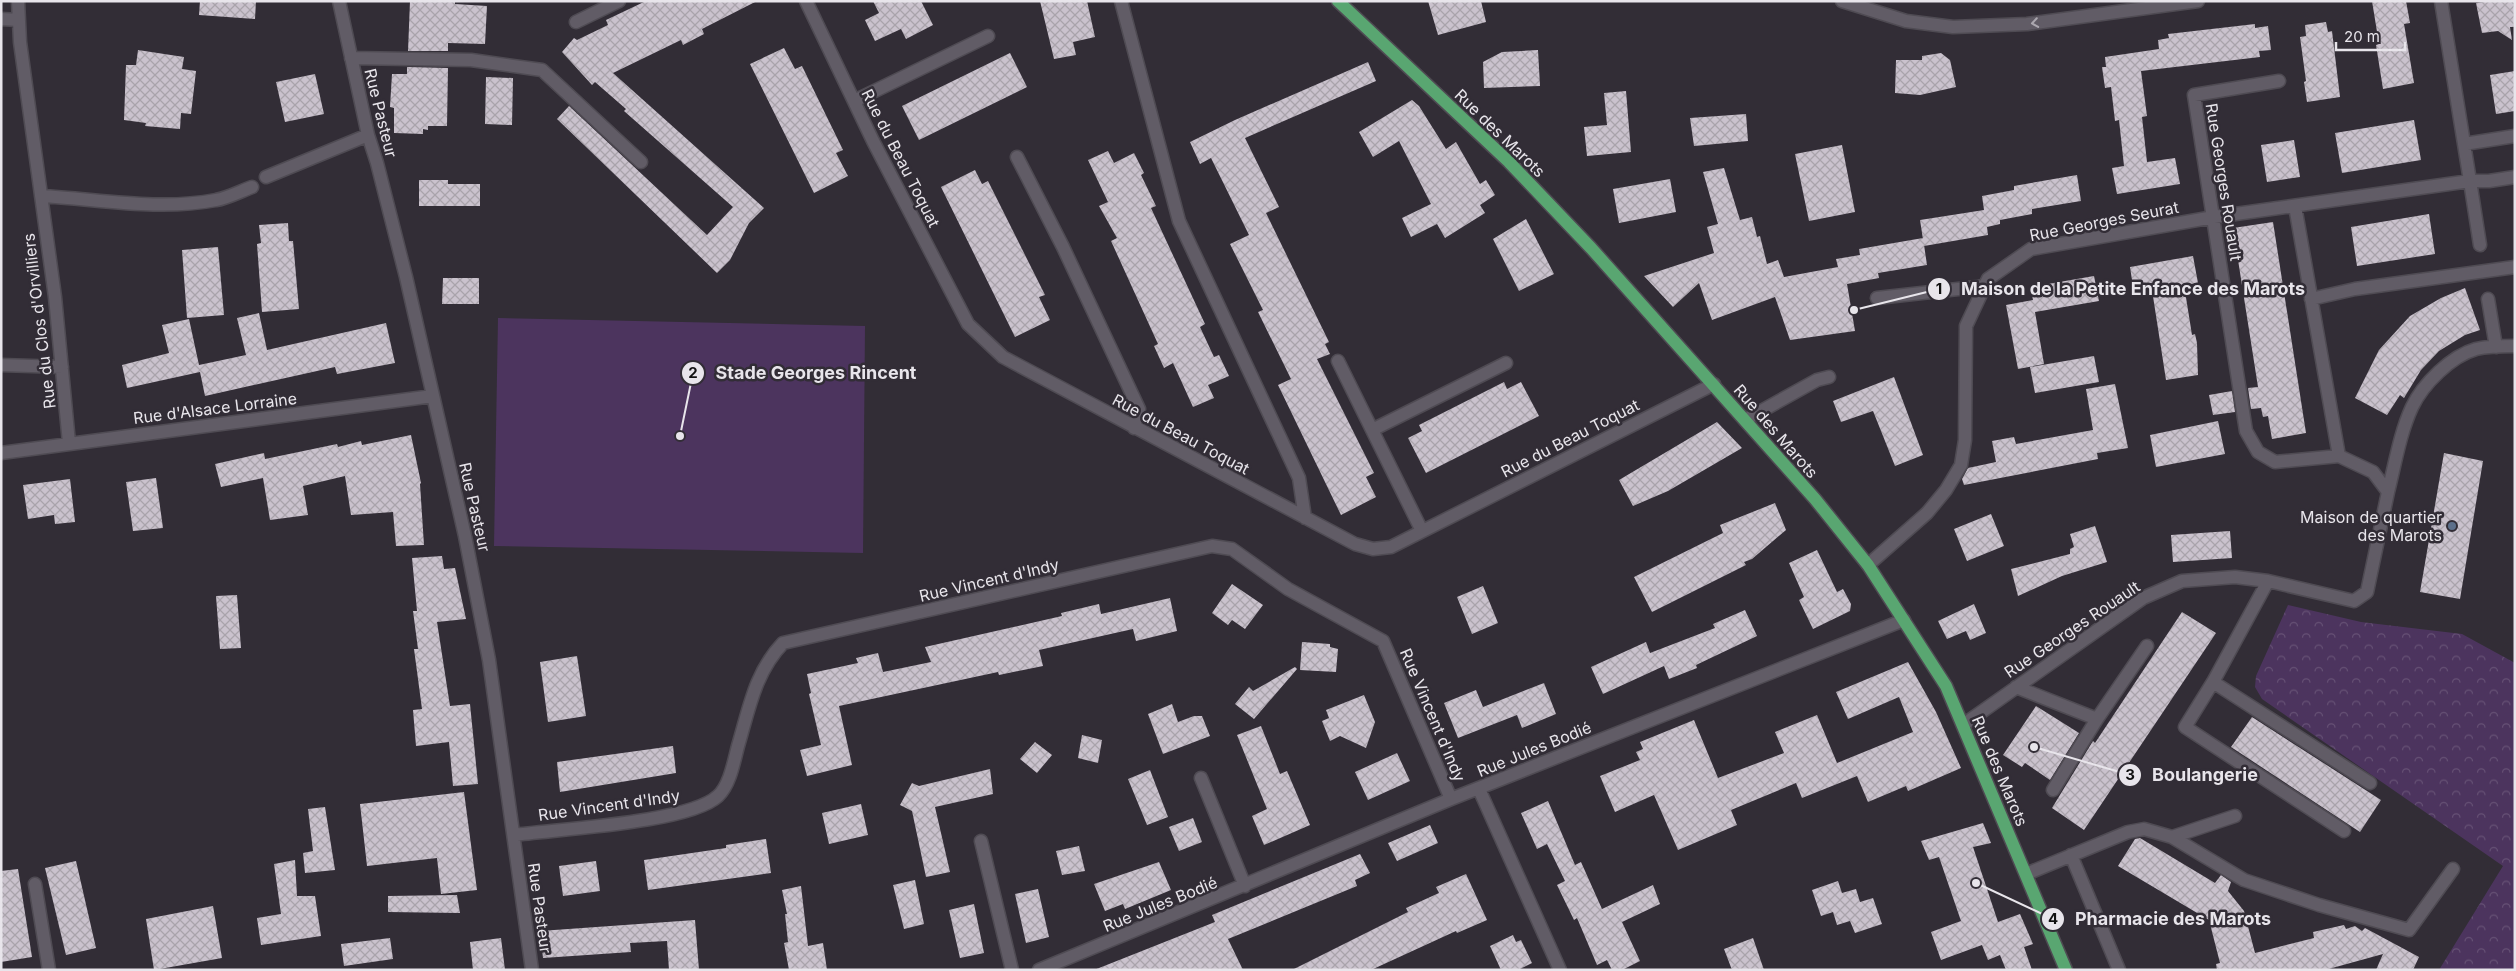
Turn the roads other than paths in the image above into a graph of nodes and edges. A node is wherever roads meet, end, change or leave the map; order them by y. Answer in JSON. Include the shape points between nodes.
{"nodes":[{"id":1,"x":18,"y":1,"type":"edge"},
{"id":2,"x":339,"y":1,"type":"edge"},
{"id":3,"x":620,"y":1,"type":"edge"},
{"id":4,"x":806,"y":1,"type":"edge"},
{"id":5,"x":1121,"y":1,"type":"edge"},
{"id":6,"x":1338,"y":1,"type":"edge"},
{"id":7,"x":1842,"y":1,"type":"edge"},
{"id":8,"x":2198,"y":1,"type":"edge"},
{"id":9,"x":2441,"y":1,"type":"edge"},
{"id":10,"x":1,"y":19,"type":"edge"},
{"id":11,"x":19,"y":20,"type":"junction"},
{"id":12,"x":576,"y":22,"type":"dead end"},
{"id":13,"x":988,"y":36,"type":"dead end"},
{"id":14,"x":351,"y":58,"type":"junction"},
{"id":15,"x":2279,"y":81,"type":"dead end"},
{"id":16,"x":854,"y":101,"type":"junction"},
{"id":17,"x":368,"y":135,"type":"junction"},
{"id":18,"x":2515,"y":136,"type":"edge"},
{"id":19,"x":2464,"y":144,"type":"junction"},
{"id":20,"x":1017,"y":157,"type":"dead end"},
{"id":21,"x":641,"y":162,"type":"dead end"},
{"id":22,"x":266,"y":177,"type":"dead end"},
{"id":23,"x":2515,"y":178,"type":"edge"},
{"id":24,"x":2470,"y":181,"type":"junction"},
{"id":25,"x":252,"y":187,"type":"dead end"},
{"id":26,"x":41,"y":196,"type":"junction"},
{"id":27,"x":2302,"y":205,"type":"junction"},
{"id":28,"x":2214,"y":218,"type":"junction"},
{"id":29,"x":2480,"y":245,"type":"dead end"},
{"id":30,"x":2515,"y":266,"type":"edge"},
{"id":31,"x":1985,"y":286,"type":"junction"},
{"id":32,"x":1877,"y":298,"type":"dead end"},
{"id":33,"x":2311,"y":299,"type":"junction"},
{"id":34,"x":2488,"y":299,"type":"dead end"},
{"id":35,"x":2515,"y":346,"type":"edge"},
{"id":36,"x":2496,"y":347,"type":"junction"},
{"id":37,"x":1338,"y":361,"type":"dead end"},
{"id":38,"x":1506,"y":363,"type":"dead end"},
{"id":39,"x":1,"y":364,"type":"edge"},
{"id":40,"x":62,"y":367,"type":"junction"},
{"id":41,"x":1829,"y":377,"type":"dead end"},
{"id":42,"x":1714,"y":384,"type":"junction"},
{"id":43,"x":433,"y":396,"type":"junction"},
{"id":44,"x":1745,"y":420,"type":"junction"},
{"id":45,"x":1134,"y":428,"type":"junction"},
{"id":46,"x":1372,"y":430,"type":"junction"},
{"id":47,"x":69,"y":443,"type":"junction"},
{"id":48,"x":1,"y":453,"type":"edge"},
{"id":49,"x":2339,"y":456,"type":"junction"},
{"id":50,"x":2388,"y":492,"type":"junction"},
{"id":51,"x":1304,"y":518,"type":"junction"},
{"id":52,"x":1422,"y":531,"type":"junction"},
{"id":53,"x":1868,"y":565,"type":"junction"},
{"id":54,"x":2268,"y":581,"type":"junction"},
{"id":55,"x":1904,"y":620,"type":"junction"},
{"id":56,"x":2147,"y":646,"type":"dead end"},
{"id":57,"x":2213,"y":682,"type":"junction"},
{"id":58,"x":2016,"y":687,"type":"junction"},
{"id":59,"x":2097,"y":719,"type":"junction"},
{"id":60,"x":1963,"y":725,"type":"junction"},
{"id":61,"x":1201,"y":778,"type":"dead end"},
{"id":62,"x":2370,"y":783,"type":"dead end"},
{"id":63,"x":1479,"y":789,"type":"junction"},
{"id":64,"x":2053,"y":790,"type":"dead end"},
{"id":65,"x":1451,"y":799,"type":"junction"},
{"id":66,"x":2235,"y":816,"type":"dead end"},
{"id":67,"x":2344,"y":831,"type":"dead end"},
{"id":68,"x":514,"y":835,"type":"junction"},
{"id":69,"x":2172,"y":837,"type":"junction"},
{"id":70,"x":981,"y":842,"type":"dead end"},
{"id":71,"x":2072,"y":855,"type":"junction"},
{"id":72,"x":2453,"y":869,"type":"dead end"},
{"id":73,"x":2026,"y":874,"type":"junction"},
{"id":74,"x":35,"y":884,"type":"dead end"},
{"id":75,"x":1246,"y":886,"type":"junction"},
{"id":76,"x":49,"y":970,"type":"edge"},
{"id":77,"x":532,"y":970,"type":"edge"},
{"id":78,"x":1012,"y":970,"type":"edge"},
{"id":79,"x":1039,"y":970,"type":"edge"},
{"id":80,"x":1560,"y":970,"type":"edge"},
{"id":81,"x":2066,"y":970,"type":"edge"},
{"id":82,"x":2119,"y":970,"type":"edge"}],
"edges":[{"from":1,"to":11,"type":"street","name":"Rue du Clos d'Orvilliers"},
{"from":2,"to":14,"type":"street","name":"Rue Pasteur"},
{"from":3,"to":12,"type":"street"},
{"from":4,"to":16,"type":"street","name":"Rue du Beau Toquat"},
{"from":5,"to":51,"type":"street","via":[[1179,221],[1299,478]]},
{"from":6,"to":42,"type":"main road","name":"Rue des Marots","via":[[1509,162]]},
{"from":8,"to":7,"type":"street","one_way":true,"via":[[2027,24],[1954,27],[1906,21]]},
{"from":9,"to":19,"type":"street"},
{"from":10,"to":11,"type":"street"},
{"from":11,"to":26,"type":"street","name":"Rue du Clos d'Orvilliers"},
{"from":13,"to":16,"type":"street"},
{"from":14,"to":17,"type":"street","name":"Rue Pasteur"},
{"from":14,"to":21,"type":"street","via":[[471,60],[542,70]]},
{"from":15,"to":28,"type":"street","name":"Rue Georges Rouault","via":[[2194,95]]},
{"from":16,"to":45,"type":"street","name":"Rue du Beau Toquat","via":[[968,324],[1003,357]]},
{"from":17,"to":22,"type":"street"},
{"from":17,"to":43,"type":"street","name":"Rue Pasteur","via":[[406,277]]},
{"from":18,"to":19,"type":"street"},
{"from":19,"to":24,"type":"street"},
{"from":20,"to":45,"type":"street","via":[[1063,247],[1138,409]]},
{"from":23,"to":24,"type":"street","name":"Rue Georges Seurat"},
{"from":24,"to":27,"type":"street","name":"Rue Georges Seurat"},
{"from":24,"to":29,"type":"street"},
{"from":25,"to":26,"type":"street","via":[[218,200],[179,204],[134,204]]},
{"from":26,"to":40,"type":"street","name":"Rue du Clos d'Orvilliers"},
{"from":27,"to":28,"type":"street","name":"Rue Georges Seurat"},
{"from":27,"to":33,"type":"street"},
{"from":28,"to":31,"type":"street","name":"Rue Georges Seurat","via":[[2031,249],[1988,279]]},
{"from":28,"to":49,"type":"street","name":"Rue Georges Rouault","via":[[2246,431],[2258,452],[2275,462]]},
{"from":30,"to":33,"type":"street","via":[[2354,289]]},
{"from":31,"to":32,"type":"street"},
{"from":31,"to":53,"type":"street","name":"Rue Georges Seurat","via":[[1966,326],[1965,440],[1961,465],[1927,513]]},
{"from":33,"to":49,"type":"street"},
{"from":34,"to":36,"type":"street"},
{"from":35,"to":36,"type":"street","name":"Rue Georges Rouault"},
{"from":36,"to":50,"type":"street","name":"Rue Georges Rouault","via":[[2459,357],[2442,371],[2412,406]]},
{"from":37,"to":46,"type":"street"},
{"from":38,"to":46,"type":"street"},
{"from":39,"to":40,"type":"street"},
{"from":40,"to":47,"type":"street","name":"Rue du Clos d'Orvilliers"},
{"from":41,"to":44,"type":"street","via":[[1817,380]]},
{"from":42,"to":44,"type":"main road","name":"Rue des Marots"},
{"from":42,"to":52,"type":"street","name":"Rue du Beau Toquat"},
{"from":43,"to":47,"type":"street","name":"Rue d'Alsace Lorraine"},
{"from":43,"to":68,"type":"street","name":"Rue Pasteur","via":[[466,536],[487,650]]},
{"from":44,"to":53,"type":"main road","name":"Rue des Marots"},
{"from":45,"to":51,"type":"street","name":"Rue du Beau Toquat"},
{"from":46,"to":52,"type":"street"},
{"from":47,"to":48,"type":"street","name":"Rue d'Alsace Lorraine"},
{"from":49,"to":50,"type":"street","via":[[2373,472]]},
{"from":50,"to":54,"type":"street","name":"Rue Georges Rouault","via":[[2367,592],[2354,601]]},
{"from":51,"to":52,"type":"street","name":"Rue du Beau Toquat","via":[[1355,544],[1373,549],[1390,547]]},
{"from":53,"to":55,"type":"main road","name":"Rue des Marots"},
{"from":54,"to":57,"type":"street"},
{"from":54,"to":58,"type":"street","name":"Rue Georges Rouault","via":[[2235,577],[2182,581],[2143,598]]},
{"from":55,"to":60,"type":"main road","name":"Rue des Marots","via":[[1946,686]]},
{"from":55,"to":63,"type":"street","name":"Rue Jules Bodié"},
{"from":56,"to":59,"type":"street"},
{"from":57,"to":62,"type":"street"},
{"from":57,"to":67,"type":"street","via":[[2185,727]]},
{"from":58,"to":59,"type":"street"},
{"from":58,"to":60,"type":"street","name":"Rue Georges Rouault"},
{"from":59,"to":64,"type":"street"},
{"from":60,"to":73,"type":"main road","name":"Rue des Marots"},
{"from":61,"to":75,"type":"street"},
{"from":63,"to":65,"type":"street","name":"Rue Jules Bodié"},
{"from":63,"to":80,"type":"street"},
{"from":65,"to":68,"type":"street","name":"Rue Vincent d'Indy","via":[[1383,641],[1288,589],[1232,548],[1212,546],[783,643],[770,656],[759,675],[720,795],[703,806],[667,816]]},
{"from":65,"to":75,"type":"street","name":"Rue Jules Bodié"},
{"from":66,"to":69,"type":"street"},
{"from":68,"to":77,"type":"street","name":"Rue Pasteur"},
{"from":69,"to":71,"type":"street","via":[[2144,829],[2128,832]]},
{"from":69,"to":72,"type":"street","via":[[2244,880],[2409,930]]},
{"from":70,"to":78,"type":"street"},
{"from":71,"to":73,"type":"street"},
{"from":71,"to":82,"type":"street"},
{"from":73,"to":81,"type":"main road","name":"Rue des Marots"},
{"from":74,"to":76,"type":"street"},
{"from":75,"to":79,"type":"street","name":"Rue Jules Bodié"}]}
